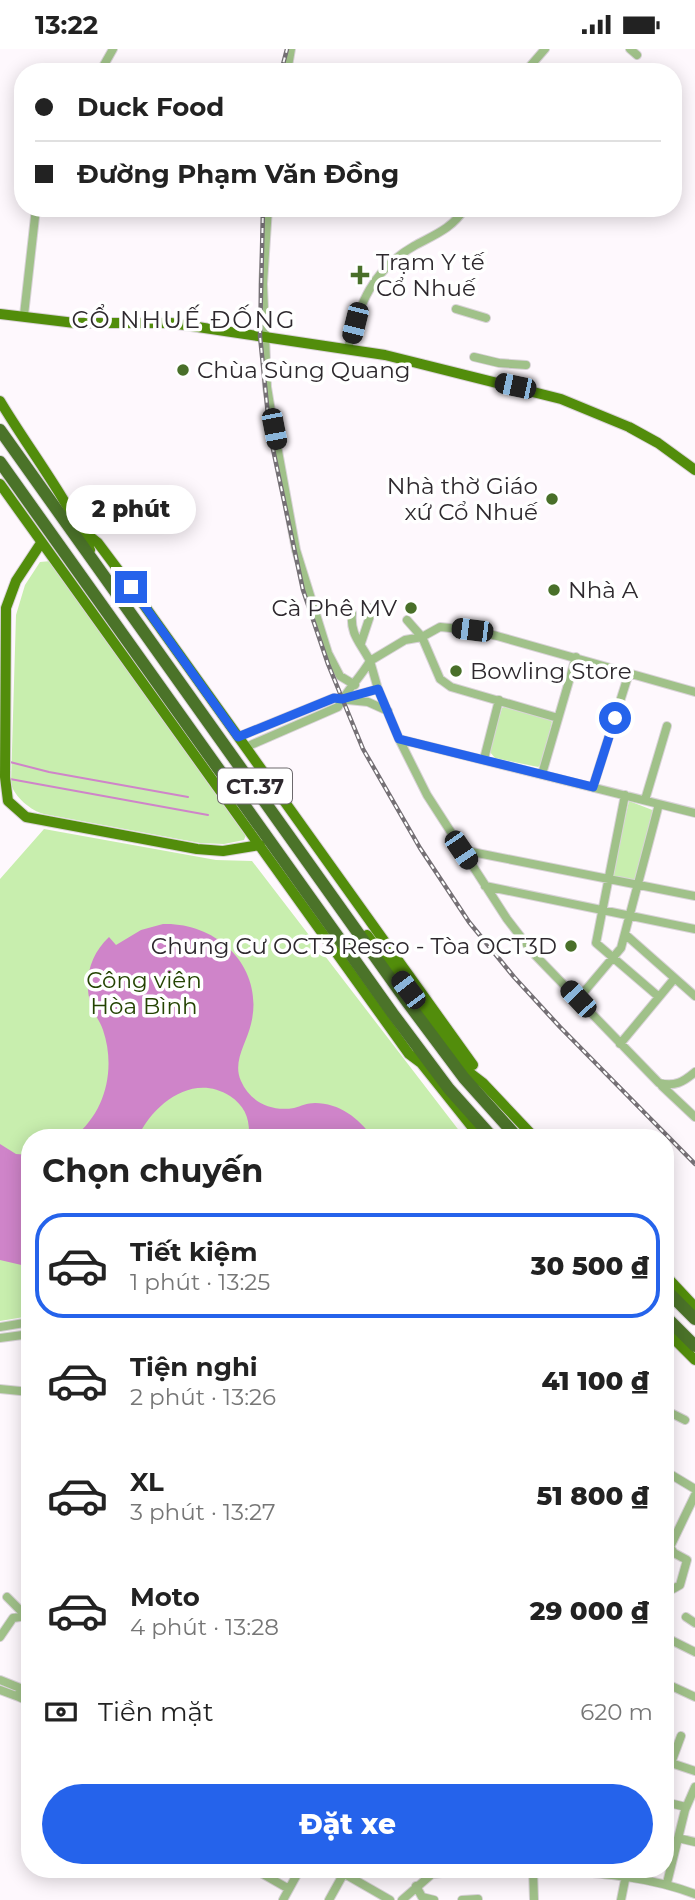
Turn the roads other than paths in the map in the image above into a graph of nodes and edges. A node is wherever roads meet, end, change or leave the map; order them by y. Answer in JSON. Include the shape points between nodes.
{"nodes":[{"id":1,"x":545,"y":49,"type":"edge"},
{"id":2,"x":533,"y":63,"type":"edge"},
{"id":3,"x":35,"y":217,"type":"edge"},
{"id":4,"x":267,"y":217,"type":"edge"},
{"id":5,"x":458,"y":217,"type":"edge"},
{"id":6,"x":456,"y":309,"type":"dead end"},
{"id":7,"x":0,"y":314,"type":"edge"},
{"id":8,"x":24,"y":315,"type":"junction"},
{"id":9,"x":486,"y":318,"type":"dead end"},
{"id":10,"x":266,"y":336,"type":"junction"},
{"id":11,"x":348,"y":348,"type":"junction"},
{"id":12,"x":474,"y":357,"type":"dead end"},
{"id":13,"x":526,"y":365,"type":"dead end"},
{"id":14,"x":0,"y":401,"type":"edge"},
{"id":15,"x":0,"y":412,"type":"edge"},
{"id":16,"x":10,"y":419,"type":"junction"},
{"id":17,"x":0,"y":430,"type":"edge"},
{"id":18,"x":0,"y":462,"type":"edge"},
{"id":19,"x":0,"y":468,"type":"edge"},
{"id":20,"x":695,"y":470,"type":"edge"},
{"id":21,"x":0,"y":484,"type":"edge"},
{"id":22,"x":81,"y":529,"type":"junction"},
{"id":23,"x":41,"y":543,"type":"junction"},
{"id":24,"x":370,"y":608,"type":"dead end"},
{"id":25,"x":352,"y":613,"type":"dead end"},
{"id":26,"x":407,"y":620,"type":"dead end"},
{"id":27,"x":422,"y":637,"type":"junction"},
{"id":28,"x":361,"y":643,"type":"junction"},
{"id":29,"x":576,"y":657,"type":"junction"},
{"id":30,"x":370,"y":661,"type":"junction"},
{"id":31,"x":629,"y":673,"type":"junction"},
{"id":32,"x":355,"y":685,"type":"junction"},
{"id":33,"x":378,"y":689,"type":"junction"},
{"id":34,"x":695,"y":692,"type":"edge"},
{"id":35,"x":342,"y":699,"type":"junction"},
{"id":36,"x":499,"y":700,"type":"junction"},
{"id":37,"x":388,"y":711,"type":"junction"},
{"id":38,"x":558,"y":718,"type":"junction"},
{"id":39,"x":667,"y":726,"type":"dead end"},
{"id":40,"x":238,"y":737,"type":"junction"},
{"id":41,"x":399,"y":739,"type":"junction"},
{"id":42,"x":246,"y":747,"type":"junction"},
{"id":43,"x":484,"y":759,"type":"junction"},
{"id":44,"x":542,"y":774,"type":"junction"},
{"id":45,"x":593,"y":787,"type":"junction"},
{"id":46,"x":625,"y":795,"type":"junction"},
{"id":47,"x":645,"y":800,"type":"junction"},
{"id":48,"x":659,"y":804,"type":"junction"},
{"id":49,"x":5,"y":806,"type":"edge"},
{"id":50,"x":695,"y":813,"type":"edge"},
{"id":51,"x":260,"y":845,"type":"junction"},
{"id":52,"x":461,"y":850,"type":"junction"},
{"id":53,"x":609,"y":879,"type":"junction"},
{"id":54,"x":639,"y":885,"type":"junction"},
{"id":55,"x":485,"y":886,"type":"junction"},
{"id":56,"x":695,"y":896,"type":"edge"},
{"id":57,"x":601,"y":909,"type":"junction"},
{"id":58,"x":631,"y":916,"type":"junction"},
{"id":59,"x":695,"y":929,"type":"edge"},
{"id":60,"x":626,"y":936,"type":"junction"},
{"id":61,"x":613,"y":959,"type":"junction"},
{"id":62,"x":674,"y":979,"type":"junction"},
{"id":63,"x":695,"y":996,"type":"edge"},
{"id":64,"x":659,"y":997,"type":"junction"},
{"id":65,"x":578,"y":999,"type":"junction"},
{"id":66,"x":620,"y":1044,"type":"junction"},
{"id":67,"x":421,"y":1062,"type":"junction"},
{"id":68,"x":695,"y":1072,"type":"edge"},
{"id":69,"x":483,"y":1083,"type":"junction"},
{"id":70,"x":659,"y":1083,"type":"junction"},
{"id":71,"x":695,"y":1117,"type":"edge"},
{"id":72,"x":474,"y":1129,"type":"edge"},
{"id":73,"x":485,"y":1129,"type":"edge"},
{"id":74,"x":510,"y":1129,"type":"edge"},
{"id":75,"x":526,"y":1129,"type":"edge"},
{"id":76,"x":674,"y":1285,"type":"edge"},
{"id":77,"x":674,"y":1298,"type":"edge"},
{"id":78,"x":695,"y":1307,"type":"edge"},
{"id":79,"x":695,"y":1319,"type":"edge"},
{"id":80,"x":21,"y":1324,"type":"edge"},
{"id":81,"x":0,"y":1327,"type":"edge"},
{"id":82,"x":674,"y":1327,"type":"edge"},
{"id":83,"x":21,"y":1335,"type":"edge"},
{"id":84,"x":0,"y":1338,"type":"edge"},
{"id":85,"x":674,"y":1339,"type":"edge"},
{"id":86,"x":695,"y":1348,"type":"edge"},
{"id":87,"x":695,"y":1360,"type":"edge"},
{"id":88,"x":0,"y":1389,"type":"edge"},
{"id":89,"x":21,"y":1391,"type":"edge"},
{"id":90,"x":674,"y":1414,"type":"edge"},
{"id":91,"x":685,"y":1420,"type":"dead end"},
{"id":92,"x":674,"y":1476,"type":"edge"},
{"id":93,"x":695,"y":1489,"type":"edge"},
{"id":94,"x":695,"y":1495,"type":"edge"},
{"id":95,"x":674,"y":1539,"type":"edge"},
{"id":96,"x":674,"y":1553,"type":"edge"},
{"id":97,"x":674,"y":1588,"type":"edge"},
{"id":98,"x":7,"y":1597,"type":"dead end"},
{"id":99,"x":21,"y":1612,"type":"edge"},
{"id":100,"x":21,"y":1617,"type":"edge"},
{"id":101,"x":686,"y":1617,"type":"dead end"},
{"id":102,"x":695,"y":1623,"type":"edge"},
{"id":103,"x":0,"y":1637,"type":"edge"},
{"id":104,"x":674,"y":1642,"type":"edge"},
{"id":105,"x":695,"y":1652,"type":"edge"},
{"id":106,"x":0,"y":1680,"type":"edge"},
{"id":107,"x":674,"y":1687,"type":"edge"},
{"id":108,"x":0,"y":1690,"type":"edge"},
{"id":109,"x":19,"y":1697,"type":"joint"},
{"id":110,"x":695,"y":1697,"type":"edge"},
{"id":111,"x":681,"y":1736,"type":"dead end"},
{"id":112,"x":674,"y":1750,"type":"edge"},
{"id":113,"x":674,"y":1764,"type":"edge"},
{"id":114,"x":695,"y":1771,"type":"edge"},
{"id":115,"x":695,"y":1787,"type":"edge"},
{"id":116,"x":674,"y":1804,"type":"edge"},
{"id":117,"x":686,"y":1807,"type":"junction"},
{"id":118,"x":678,"y":1838,"type":"junction"},
{"id":119,"x":695,"y":1842,"type":"edge"},
{"id":120,"x":674,"y":1854,"type":"edge"},
{"id":121,"x":270,"y":1878,"type":"edge"},
{"id":122,"x":295,"y":1878,"type":"edge"},
{"id":123,"x":337,"y":1878,"type":"edge"},
{"id":124,"x":352,"y":1878,"type":"edge"},
{"id":125,"x":425,"y":1878,"type":"edge"},
{"id":126,"x":533,"y":1878,"type":"edge"},
{"id":127,"x":625,"y":1878,"type":"edge"},
{"id":128,"x":642,"y":1878,"type":"edge"},
{"id":129,"x":668,"y":1878,"type":"edge"},
{"id":130,"x":647,"y":1879,"type":"joint"},
{"id":131,"x":667,"y":1883,"type":"junction"},
{"id":132,"x":416,"y":1886,"type":"junction"},
{"id":133,"x":289,"y":1889,"type":"junction"},
{"id":134,"x":695,"y":1893,"type":"edge"},
{"id":135,"x":478,"y":1899,"type":"edge"},
{"id":136,"x":283,"y":1900,"type":"edge"},
{"id":137,"x":329,"y":1900,"type":"edge"},
{"id":138,"x":390,"y":1900,"type":"edge"},
{"id":139,"x":402,"y":1900,"type":"edge"},
{"id":140,"x":434,"y":1900,"type":"edge"},
{"id":141,"x":462,"y":1900,"type":"edge"},
{"id":142,"x":534,"y":1900,"type":"edge"},
{"id":143,"x":621,"y":1900,"type":"edge"}],
"edges":[{"from":1,"to":2,"type":"street"},
{"from":3,"to":8,"type":"street"},
{"from":4,"to":10,"type":"street","via":[[263,284]]},
{"from":5,"to":11,"type":"street","via":[[450,227],[400,255],[378,277],[363,299]]},
{"from":6,"to":9,"type":"street"},
{"from":7,"to":8,"type":"main road"},
{"from":8,"to":10,"type":"main road","via":[[75,323],[171,323]]},
{"from":10,"to":11,"type":"main road"},
{"from":10,"to":32,"type":"street","via":[[267,387],[296,550],[328,653],[340,676]]},
{"from":11,"to":20,"type":"main road","via":[[561,399],[658,443]]},
{"from":12,"to":13,"type":"street"},
{"from":14,"to":16,"type":"main road"},
{"from":15,"to":16,"type":"main road"},
{"from":16,"to":22,"type":"main road"},
{"from":17,"to":74,"type":"highway","number":"CT.37","via":[[408,1003],[464,1078]]},
{"from":18,"to":73,"type":"highway","number":"CT.37","via":[[393,1014]]},
{"from":19,"to":67,"type":"main road","via":[[310,898],[416,1048]]},
{"from":21,"to":23,"type":"main road"},
{"from":22,"to":40,"type":"main road","via":[[98,543]]},
{"from":22,"to":69,"type":"main road","via":[[90,550],[330,886],[470,1073]]},
{"from":23,"to":49,"type":"main road","via":[[16,581],[6,608]]},
{"from":23,"to":51,"type":"main road"},
{"from":24,"to":28,"type":"street"},
{"from":25,"to":28,"type":"street","via":[[354,637]]},
{"from":26,"to":27,"type":"street"},
{"from":27,"to":29,"type":"street","via":[[440,627],[472,630]]},
{"from":27,"to":30,"type":"street","via":[[405,640]]},
{"from":27,"to":36,"type":"street","via":[[440,679],[451,687]]},
{"from":28,"to":30,"type":"street"},
{"from":29,"to":31,"type":"street"},
{"from":29,"to":38,"type":"street"},
{"from":30,"to":32,"type":"street"},
{"from":30,"to":33,"type":"street"},
{"from":31,"to":34,"type":"street"},
{"from":31,"to":45,"type":"street"},
{"from":32,"to":35,"type":"street"},
{"from":33,"to":35,"type":"street"},
{"from":33,"to":37,"type":"street"},
{"from":35,"to":37,"type":"street","via":[[368,702]]},
{"from":35,"to":40,"type":"street","via":[[334,698]]},
{"from":35,"to":42,"type":"street","via":[[338,707]]},
{"from":36,"to":38,"type":"street"},
{"from":36,"to":43,"type":"street"},
{"from":37,"to":41,"type":"street"},
{"from":38,"to":44,"type":"street"},
{"from":39,"to":47,"type":"street"},
{"from":40,"to":42,"type":"main road"},
{"from":41,"to":43,"type":"street"},
{"from":41,"to":52,"type":"street"},
{"from":42,"to":69,"type":"main road"},
{"from":43,"to":44,"type":"street"},
{"from":44,"to":45,"type":"street"},
{"from":45,"to":46,"type":"street"},
{"from":46,"to":47,"type":"street"},
{"from":46,"to":53,"type":"street"},
{"from":47,"to":48,"type":"street"},
{"from":48,"to":50,"type":"street"},
{"from":48,"to":54,"type":"street"},
{"from":49,"to":51,"type":"main road","via":[[26,817],[197,849],[223,851]]},
{"from":51,"to":67,"type":"main road","via":[[409,1054]]},
{"from":52,"to":53,"type":"street"},
{"from":52,"to":55,"type":"street"},
{"from":53,"to":54,"type":"street"},
{"from":53,"to":57,"type":"street"},
{"from":54,"to":56,"type":"street"},
{"from":54,"to":58,"type":"street"},
{"from":55,"to":57,"type":"street"},
{"from":55,"to":65,"type":"street","via":[[534,954]]},
{"from":57,"to":58,"type":"street"},
{"from":57,"to":61,"type":"street","via":[[596,943]]},
{"from":58,"to":59,"type":"street"},
{"from":58,"to":60,"type":"street"},
{"from":60,"to":61,"type":"street"},
{"from":60,"to":62,"type":"street"},
{"from":61,"to":64,"type":"street"},
{"from":61,"to":65,"type":"street"},
{"from":62,"to":63,"type":"street"},
{"from":62,"to":64,"type":"street"},
{"from":64,"to":66,"type":"street"},
{"from":65,"to":66,"type":"street"},
{"from":66,"to":70,"type":"street"},
{"from":67,"to":72,"type":"main road"},
{"from":68,"to":70,"type":"street","via":[[678,1084]]},
{"from":69,"to":75,"type":"main road"},
{"from":70,"to":71,"type":"street"},
{"from":76,"to":78,"type":"main road"},
{"from":77,"to":79,"type":"highway"},
{"from":80,"to":81,"type":"street"},
{"from":82,"to":86,"type":"highway"},
{"from":83,"to":84,"type":"street"},
{"from":85,"to":87,"type":"main road"},
{"from":88,"to":89,"type":"street"},
{"from":90,"to":91,"type":"street"},
{"from":92,"to":93,"type":"street"},
{"from":94,"to":95,"type":"street"},
{"from":96,"to":97,"type":"street","via":[[687,1560],[680,1585]]},
{"from":98,"to":99,"type":"street"},
{"from":100,"to":103,"type":"street","via":[[13,1618]]},
{"from":101,"to":102,"type":"street"},
{"from":104,"to":105,"type":"street"},
{"from":106,"to":109,"type":"street","via":[[20,1688]]},
{"from":107,"to":110,"type":"street"},
{"from":108,"to":109,"type":"street"},
{"from":111,"to":112,"type":"street"},
{"from":113,"to":114,"type":"street"},
{"from":115,"to":117,"type":"street"},
{"from":116,"to":117,"type":"street"},
{"from":117,"to":118,"type":"street"},
{"from":118,"to":119,"type":"street"},
{"from":118,"to":120,"type":"street"},
{"from":121,"to":133,"type":"street"},
{"from":122,"to":133,"type":"street"},
{"from":123,"to":137,"type":"street"},
{"from":124,"to":138,"type":"street"},
{"from":125,"to":132,"type":"street"},
{"from":126,"to":142,"type":"street"},
{"from":127,"to":143,"type":"street"},
{"from":128,"to":130,"type":"street"},
{"from":129,"to":131,"type":"street"},
{"from":130,"to":131,"type":"street"},
{"from":131,"to":134,"type":"street"},
{"from":132,"to":139,"type":"street"},
{"from":132,"to":140,"type":"street","via":[[422,1897]]},
{"from":133,"to":136,"type":"street"},
{"from":135,"to":141,"type":"street"}]}
